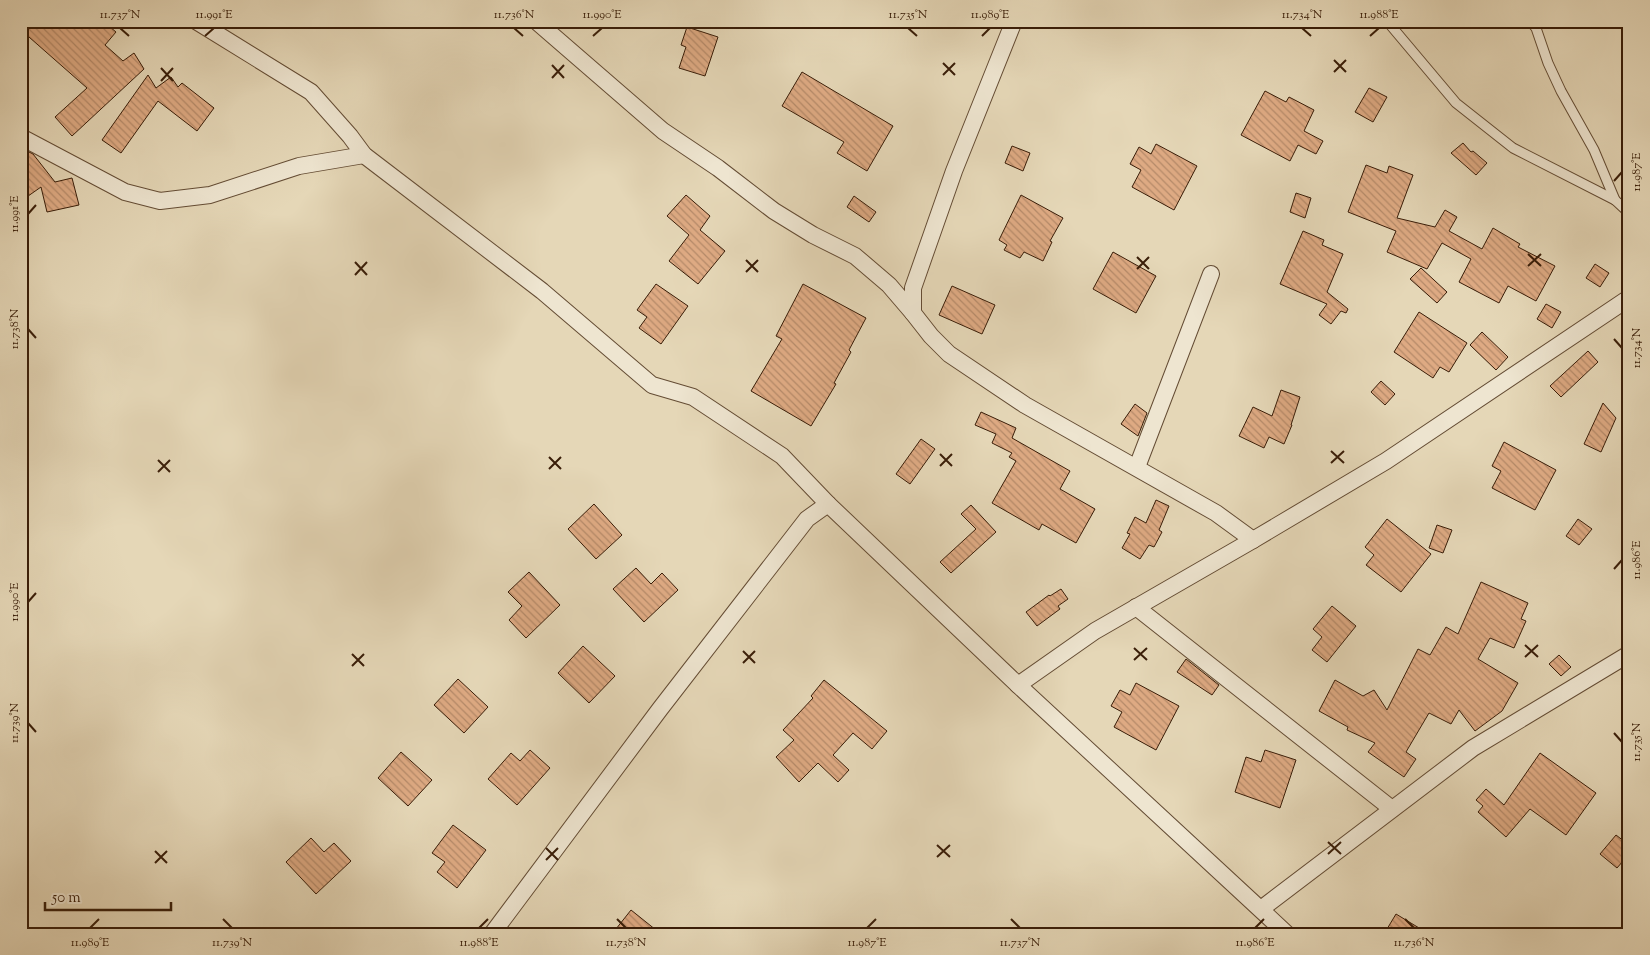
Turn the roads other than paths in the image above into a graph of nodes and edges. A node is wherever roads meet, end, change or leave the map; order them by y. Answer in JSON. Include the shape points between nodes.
{"nodes":[{"id":1,"x":196,"y":21,"type":"edge"},
{"id":2,"x":536,"y":21,"type":"edge"},
{"id":3,"x":1014,"y":21,"type":"edge"},
{"id":4,"x":1387,"y":21,"type":"edge"},
{"id":5,"x":1530,"y":21,"type":"edge"},
{"id":6,"x":21,"y":137,"type":"edge"},
{"id":7,"x":364,"y":155,"type":"junction"},
{"id":8,"x":1615,"y":200,"type":"junction"},
{"id":9,"x":1629,"y":213,"type":"edge"},
{"id":10,"x":1211,"y":274,"type":"dead end"},
{"id":11,"x":1629,"y":298,"type":"edge"},
{"id":12,"x":913,"y":313,"type":"junction"},
{"id":13,"x":1137,"y":467,"type":"junction"},
{"id":14,"x":828,"y":504,"type":"junction"},
{"id":15,"x":1253,"y":540,"type":"junction"},
{"id":16,"x":1136,"y":607,"type":"junction"},
{"id":17,"x":1629,"y":654,"type":"edge"},
{"id":18,"x":1018,"y":685,"type":"junction"},
{"id":19,"x":1392,"y":809,"type":"junction"},
{"id":20,"x":1261,"y":909,"type":"junction"},
{"id":21,"x":492,"y":934,"type":"edge"},
{"id":22,"x":1287,"y":934,"type":"edge"}],
"edges":[{"from":1,"to":7,"type":"street","via":[[311,92]]},
{"from":2,"to":12,"type":"street","via":[[663,131],[774,211],[855,256],[890,285]]},
{"from":3,"to":12,"type":"street","via":[[954,171],[913,288]]},
{"from":4,"to":8,"type":"lane","via":[[1463,109],[1513,148]]},
{"from":5,"to":8,"type":"lane"},
{"from":6,"to":7,"type":"street","via":[[125,192],[160,200],[210,195],[299,166]]},
{"from":7,"to":14,"type":"street","via":[[542,291],[652,386],[693,398],[782,456]]},
{"from":8,"to":9,"type":"lane"},
{"from":10,"to":13,"type":"street"},
{"from":11,"to":15,"type":"street","via":[[1386,461]]},
{"from":12,"to":13,"type":"street","via":[[949,354],[1026,405]]},
{"from":13,"to":15,"type":"street","via":[[1216,513]]},
{"from":14,"to":18,"type":"street"},
{"from":14,"to":21,"type":"street","via":[[807,520],[660,709]]},
{"from":15,"to":16,"type":"street"},
{"from":16,"to":18,"type":"street","via":[[1095,631]]},
{"from":16,"to":19,"type":"street"},
{"from":17,"to":19,"type":"street","via":[[1473,748]]},
{"from":18,"to":20,"type":"street"},
{"from":19,"to":20,"type":"street"},
{"from":20,"to":22,"type":"street"}]}
